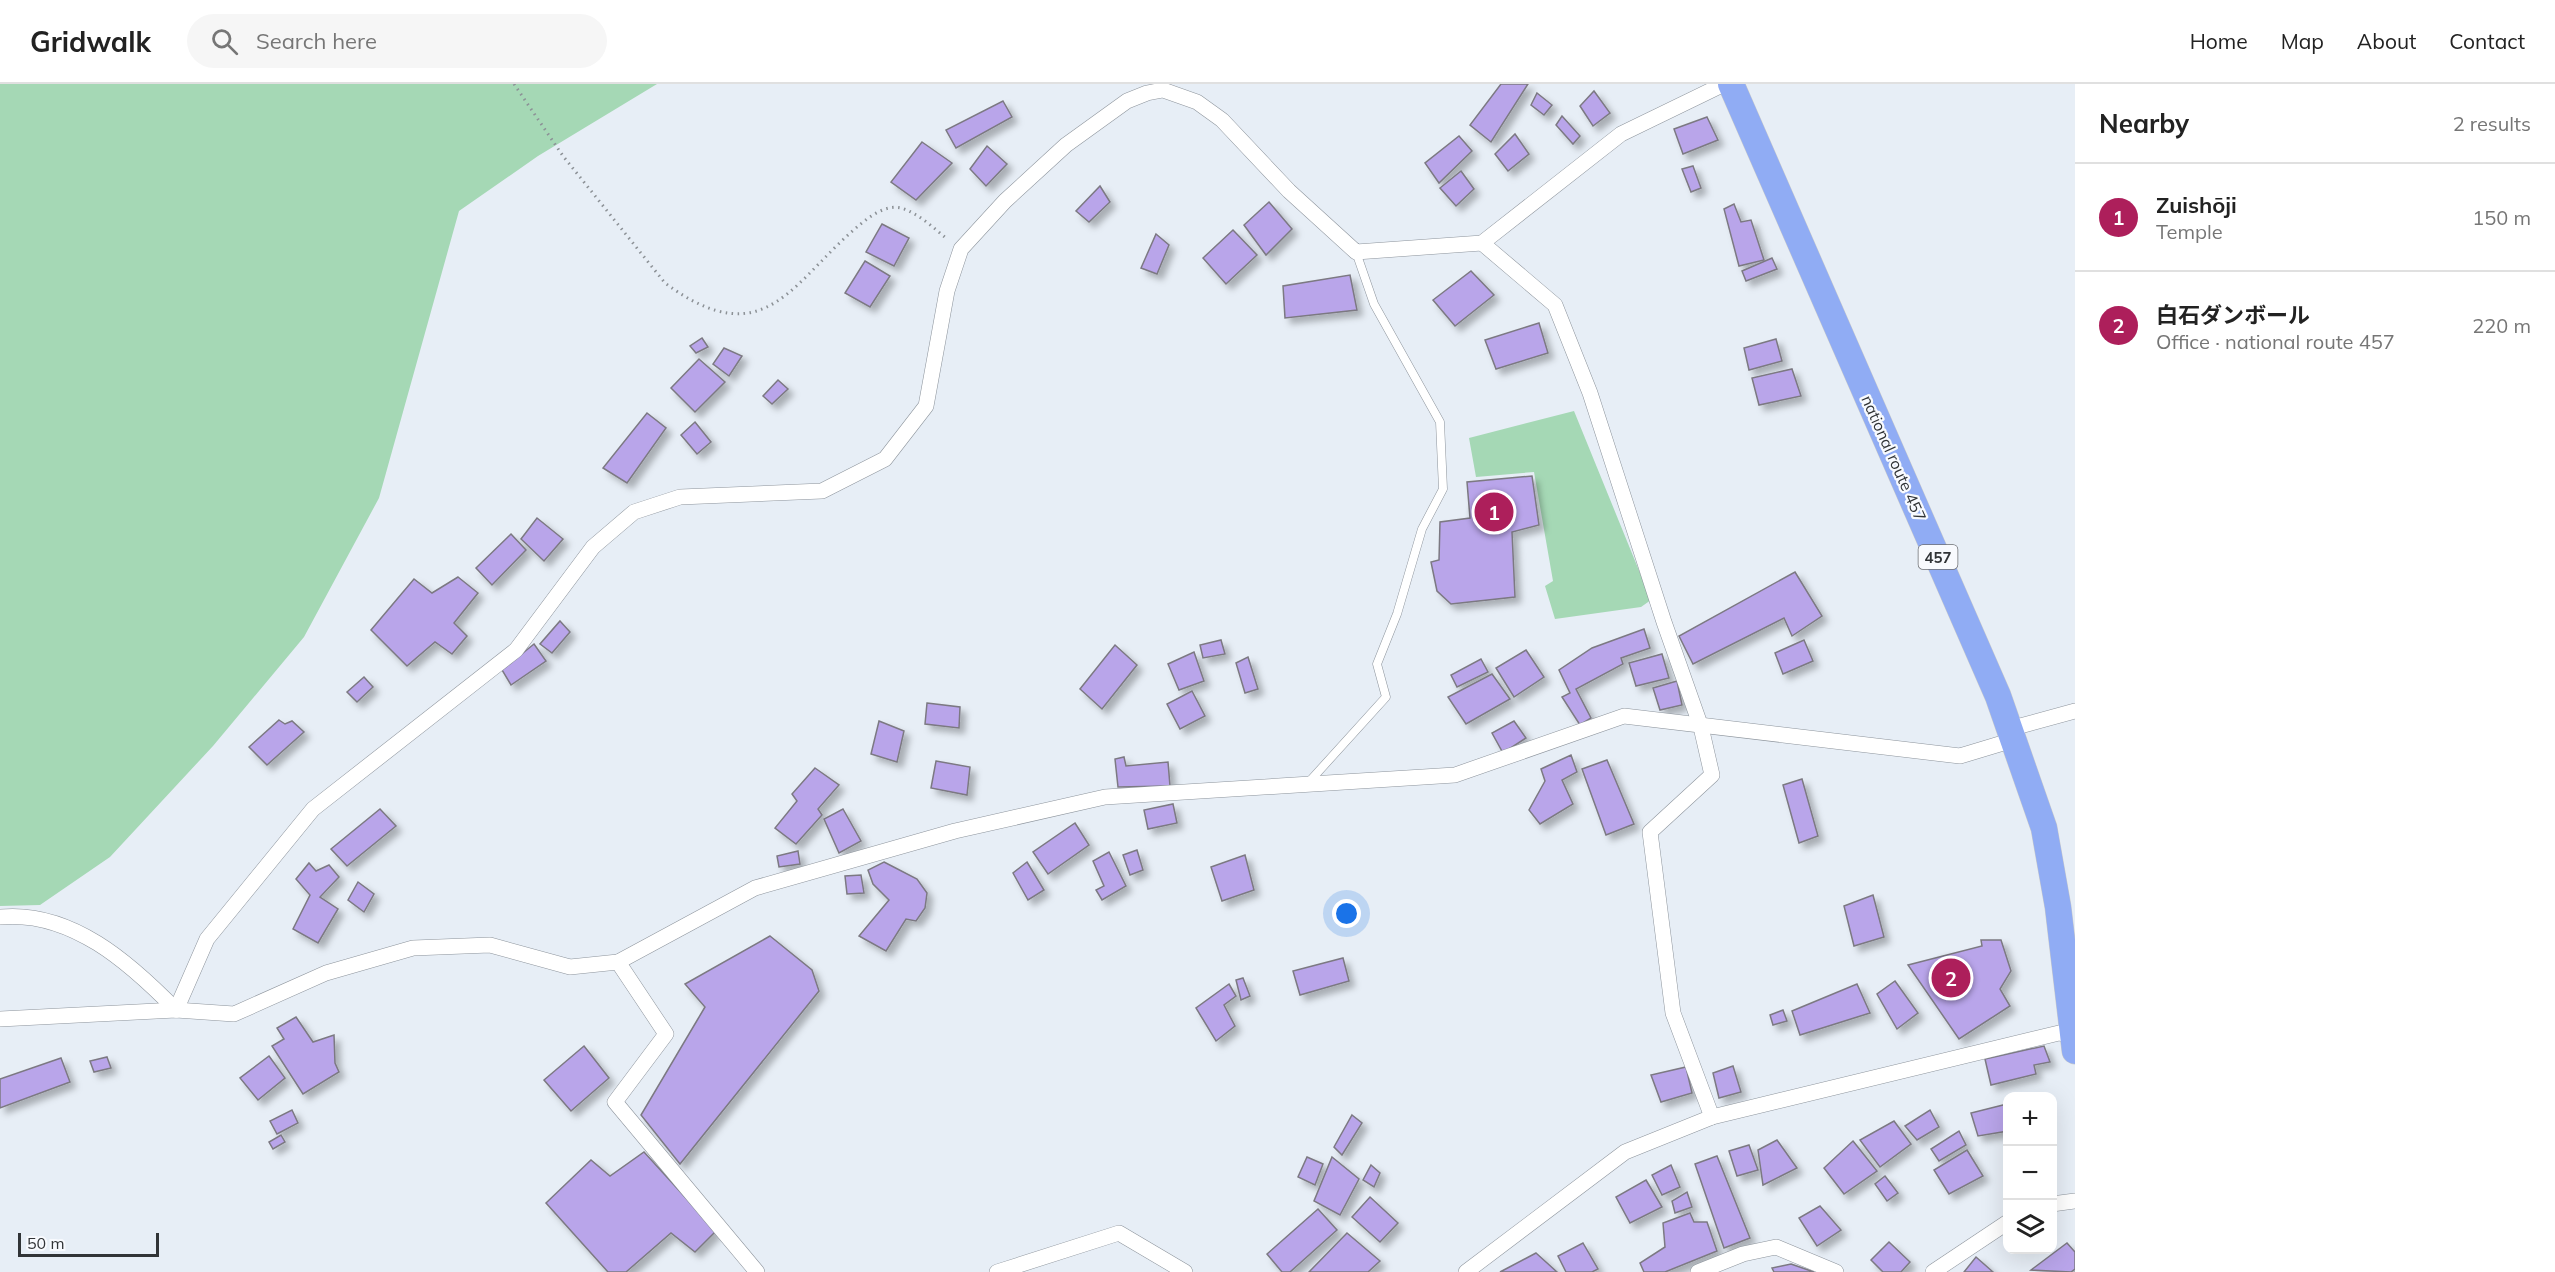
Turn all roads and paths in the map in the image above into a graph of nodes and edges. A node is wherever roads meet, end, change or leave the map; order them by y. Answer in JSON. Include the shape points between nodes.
{"nodes":[{"id":1,"x":514,"y":84,"type":"edge"},
{"id":2,"x":1724,"y":84,"type":"edge"},
{"id":3,"x":1731,"y":84,"type":"edge"},
{"id":4,"x":1482,"y":243,"type":"junction"},
{"id":5,"x":960,"y":249,"type":"junction"},
{"id":6,"x":1356,"y":252,"type":"junction"},
{"id":7,"x":2075,"y":711,"type":"edge"},
{"id":8,"x":1701,"y":727,"type":"junction"},
{"id":9,"x":2011,"y":734,"type":"junction"},
{"id":10,"x":1306,"y":785,"type":"junction"},
{"id":11,"x":0,"y":917,"type":"edge"},
{"id":12,"x":618,"y":962,"type":"junction"},
{"id":13,"x":176,"y":1010,"type":"junction"},
{"id":14,"x":0,"y":1019,"type":"edge"},
{"id":15,"x":2074,"y":1043,"type":"edge"},
{"id":16,"x":1712,"y":1117,"type":"junction"},
{"id":17,"x":2075,"y":1201,"type":"edge"},
{"id":18,"x":2057,"y":1203,"type":"edge"},
{"id":19,"x":2003,"y":1225,"type":"edge"},
{"id":20,"x":757,"y":1272,"type":"edge"},
{"id":21,"x":997,"y":1272,"type":"edge"},
{"id":22,"x":1185,"y":1272,"type":"edge"},
{"id":23,"x":1466,"y":1272,"type":"edge"},
{"id":24,"x":1698,"y":1272,"type":"edge"},
{"id":25,"x":1836,"y":1272,"type":"edge"},
{"id":26,"x":1933,"y":1272,"type":"edge"}],
"edges":[{"from":1,"to":5,"type":"path","via":[[563,156],[665,283],[712,311],[740,314],[777,303],[857,227],[888,208],[914,214]]},
{"from":2,"to":4,"type":"street","via":[[1621,134]]},
{"from":3,"to":9,"type":"highway","name":"national route 457","number":"457","via":[[1998,696]]},
{"from":4,"to":6,"type":"street"},
{"from":4,"to":8,"type":"street","via":[[1555,305],[1590,393]]},
{"from":5,"to":6,"type":"street","via":[[1066,145],[1127,101],[1164,90],[1197,102],[1222,120],[1289,191]]},
{"from":5,"to":13,"type":"street","via":[[947,291],[926,406],[885,459],[822,491],[680,497],[634,512],[593,547],[516,650],[313,809],[207,939]]},
{"from":6,"to":10,"type":"lane","via":[[1374,304],[1440,422],[1443,489],[1422,529],[1397,614],[1377,664],[1386,697]]},
{"from":7,"to":9,"type":"street"},
{"from":8,"to":9,"type":"street","via":[[1960,756]]},
{"from":8,"to":10,"type":"street","via":[[1624,716],[1455,776]]},
{"from":8,"to":16,"type":"street","via":[[1712,775],[1650,832],[1673,1013]]},
{"from":9,"to":15,"type":"highway","name":"national route 457","number":"457","via":[[2044,828]]},
{"from":10,"to":12,"type":"street","via":[[1105,797],[955,831],[755,888]]},
{"from":11,"to":13,"type":"street","via":[[53,922],[89,937],[152,985]]},
{"from":12,"to":13,"type":"street","via":[[570,967],[490,945],[413,948],[326,974],[234,1014]]},
{"from":12,"to":20,"type":"street","via":[[666,1034],[615,1102]]},
{"from":13,"to":14,"type":"street"},
{"from":15,"to":16,"type":"street","via":[[2059,1033]]},
{"from":16,"to":23,"type":"street","via":[[1625,1152]]},
{"from":17,"to":18,"type":"street"},
{"from":19,"to":26,"type":"street"},
{"from":21,"to":22,"type":"street","via":[[1119,1233]]},
{"from":24,"to":25,"type":"street","via":[[1743,1254],[1776,1247]]}]}
